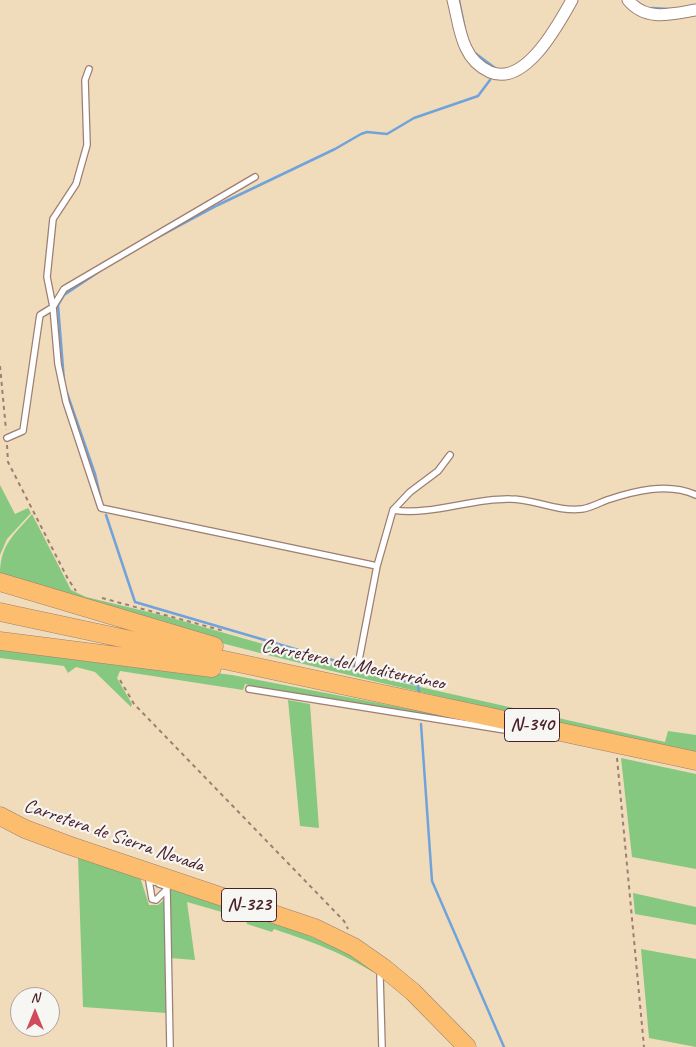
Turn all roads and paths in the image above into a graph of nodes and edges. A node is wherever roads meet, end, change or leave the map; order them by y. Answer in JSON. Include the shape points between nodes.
{"nodes":[{"id":1,"x":453,"y":0,"type":"edge"},
{"id":2,"x":572,"y":0,"type":"edge"},
{"id":3,"x":628,"y":0,"type":"edge"},
{"id":4,"x":696,"y":10,"type":"edge"},
{"id":5,"x":88,"y":69,"type":"dead end"},
{"id":6,"x":255,"y":177,"type":"dead end"},
{"id":7,"x":53,"y":308,"type":"junction"},
{"id":8,"x":0,"y":366,"type":"edge"},
{"id":9,"x":7,"y":438,"type":"junction"},
{"id":10,"x":450,"y":455,"type":"dead end"},
{"id":11,"x":696,"y":495,"type":"edge"},
{"id":12,"x":393,"y":510,"type":"junction"},
{"id":13,"x":377,"y":566,"type":"junction"},
{"id":14,"x":0,"y":582,"type":"edge"},
{"id":15,"x":76,"y":591,"type":"dead end"},
{"id":16,"x":94,"y":596,"type":"dead end"},
{"id":17,"x":0,"y":612,"type":"edge"},
{"id":18,"x":224,"y":630,"type":"dead end"},
{"id":19,"x":0,"y":641,"type":"edge"},
{"id":20,"x":358,"y":666,"type":"dead end"},
{"id":21,"x":317,"y":679,"type":"junction"},
{"id":22,"x":120,"y":680,"type":"dead end"},
{"id":23,"x":249,"y":689,"type":"dead end"},
{"id":24,"x":367,"y":690,"type":"junction"},
{"id":25,"x":584,"y":745,"type":"dead end"},
{"id":26,"x":622,"y":749,"type":"junction"},
{"id":27,"x":696,"y":761,"type":"edge"},
{"id":28,"x":696,"y":768,"type":"edge"},
{"id":29,"x":0,"y":816,"type":"edge"},
{"id":30,"x":161,"y":882,"type":"junction"},
{"id":31,"x":347,"y":944,"type":"junction"},
{"id":32,"x":384,"y":968,"type":"junction"},
{"id":33,"x":170,"y":1047,"type":"edge"},
{"id":34,"x":382,"y":1047,"type":"edge"},
{"id":35,"x":467,"y":1047,"type":"edge"},
{"id":36,"x":644,"y":1047,"type":"edge"}],
"edges":[{"from":1,"to":2,"type":"street","via":[[465,47],[482,68],[502,76],[528,62],[553,35]]},
{"from":3,"to":4,"type":"street","via":[[641,11],[653,15]]},
{"from":5,"to":7,"type":"lane","via":[[85,80],[87,145],[76,184],[53,219],[48,277]]},
{"from":6,"to":7,"type":"lane","via":[[64,289]]},
{"from":7,"to":9,"type":"lane","via":[[40,315],[23,431]]},
{"from":7,"to":13,"type":"lane","via":[[58,364],[66,402],[101,508]]},
{"from":8,"to":9,"type":"path"},
{"from":9,"to":15,"type":"path","via":[[8,462]]},
{"from":10,"to":12,"type":"lane","via":[[438,471]]},
{"from":11,"to":12,"type":"lane","via":[[686,490],[654,488],[583,509],[560,509],[510,499],[412,513]]},
{"from":12,"to":13,"type":"lane"},
{"from":13,"to":20,"type":"lane"},
{"from":14,"to":24,"type":"highway","via":[[202,643],[330,674]]},
{"from":16,"to":18,"type":"path"},
{"from":17,"to":21,"type":"highway","name":"Carretera del Mediterráneo","number":"N-340"},
{"from":19,"to":21,"type":"highway","via":[[273,677]]},
{"from":21,"to":24,"type":"highway","name":"Carretera del Mediterráneo","number":"N-340"},
{"from":22,"to":31,"type":"path","via":[[134,704],[344,921],[348,927]]},
{"from":23,"to":25,"type":"lane"},
{"from":24,"to":26,"type":"highway","name":"Carretera del Mediterráneo","number":"N-340"},
{"from":26,"to":27,"type":"highway","name":"Carretera del Mediterráneo","number":"N-340"},
{"from":26,"to":28,"type":"lane"},
{"from":26,"to":36,"type":"path","via":[[616,758]]},
{"from":29,"to":30,"type":"highway","name":"Carretera de Sierra Nevada","number":"N-323","via":[[25,829]]},
{"from":30,"to":31,"type":"highway","name":"Carretera de Sierra Nevada","number":"N-323","via":[[315,928]]},
{"from":30,"to":33,"type":"lane"},
{"from":31,"to":32,"type":"highway","name":"Carretera de Sierra Nevada","number":"N-323"},
{"from":32,"to":34,"type":"lane","via":[[380,976]]},
{"from":32,"to":35,"type":"highway","name":"Carretera de Sierra Nevada","number":"N-323","via":[[413,992]]}]}
